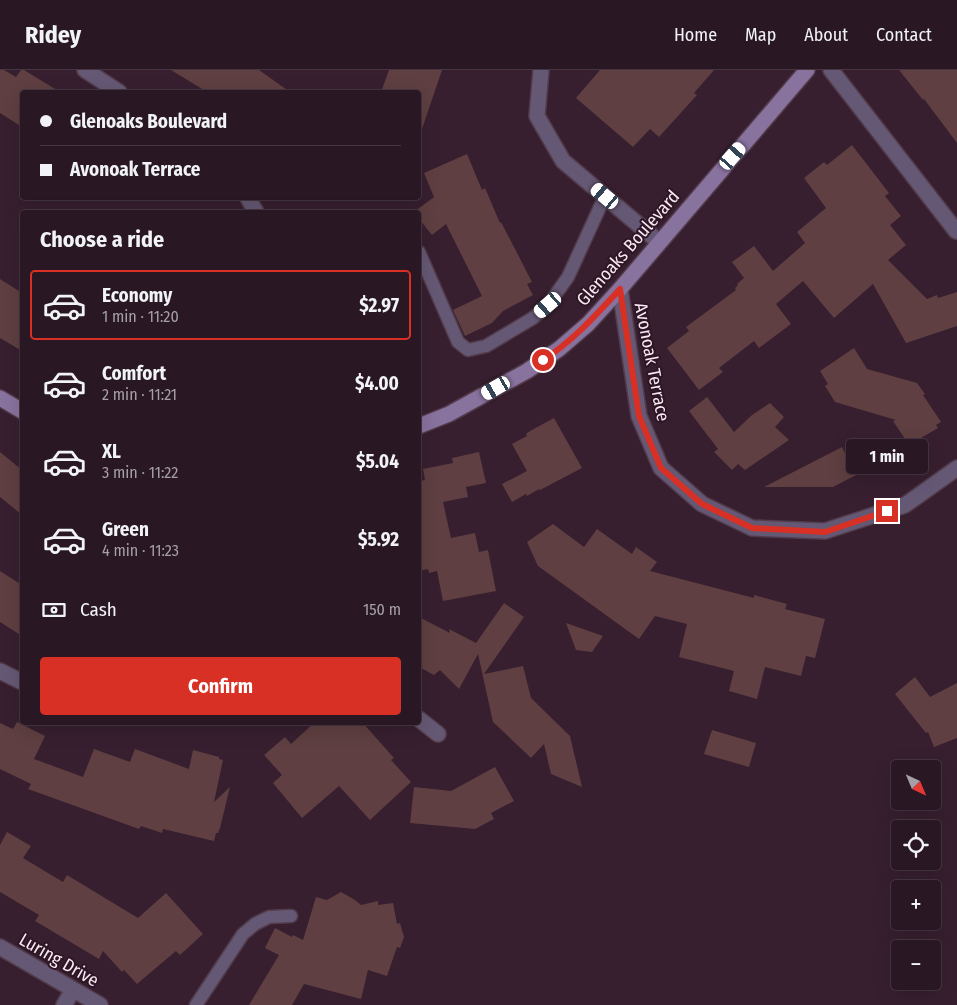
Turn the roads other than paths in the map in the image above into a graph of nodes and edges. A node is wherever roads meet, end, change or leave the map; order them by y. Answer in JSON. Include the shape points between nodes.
{"nodes":[{"id":1,"x":85,"y":70,"type":"edge"},
{"id":2,"x":541,"y":70,"type":"edge"},
{"id":3,"x":807,"y":70,"type":"edge"},
{"id":4,"x":831,"y":70,"type":"edge"},
{"id":5,"x":116,"y":90,"type":"edge"},
{"id":6,"x":605,"y":196,"type":"junction"},
{"id":7,"x":956,"y":231,"type":"edge"},
{"id":8,"x":659,"y":242,"type":"junction"},
{"id":9,"x":421,"y":257,"type":"edge"},
{"id":10,"x":620,"y":289,"type":"junction"},
{"id":11,"x":0,"y":398,"type":"edge"},
{"id":12,"x":20,"y":410,"type":"edge"},
{"id":13,"x":421,"y":425,"type":"edge"},
{"id":14,"x":957,"y":468,"type":"edge"},
{"id":15,"x":0,"y":671,"type":"edge"},
{"id":16,"x":20,"y":681,"type":"edge"},
{"id":17,"x":421,"y":721,"type":"edge"},
{"id":18,"x":438,"y":734,"type":"dead end"},
{"id":19,"x":291,"y":916,"type":"dead end"},
{"id":20,"x":0,"y":947,"type":"edge"},
{"id":21,"x":73,"y":990,"type":"junction"},
{"id":22,"x":64,"y":1005,"type":"edge"},
{"id":23,"x":100,"y":1005,"type":"edge"},
{"id":24,"x":196,"y":1005,"type":"edge"}],
"edges":[{"from":1,"to":5,"type":"street"},
{"from":2,"to":6,"type":"street","via":[[537,116],[563,161]]},
{"from":3,"to":8,"type":"street","name":"Glenoaks Boulevard"},
{"from":4,"to":7,"type":"street"},
{"from":6,"to":8,"type":"street"},
{"from":6,"to":9,"type":"lane","via":[[568,278],[548,305],[533,318],[486,346],[468,350],[458,342]]},
{"from":8,"to":10,"type":"street","name":"Glenoaks Boulevard"},
{"from":10,"to":13,"type":"street","name":"Glenoaks Boulevard","via":[[588,324],[559,349],[450,414]]},
{"from":10,"to":14,"type":"street","name":"Avonoak Terrace","via":[[639,416],[661,468],[702,504],[752,528],[825,532],[905,504]]},
{"from":11,"to":12,"type":"street"},
{"from":15,"to":16,"type":"street"},
{"from":17,"to":18,"type":"street"},
{"from":19,"to":24,"type":"lane","via":[[270,917],[243,934]]},
{"from":20,"to":21,"type":"street","name":"Luring Drive"},
{"from":21,"to":22,"type":"street"},
{"from":21,"to":23,"type":"street","name":"Luring Drive"}]}
